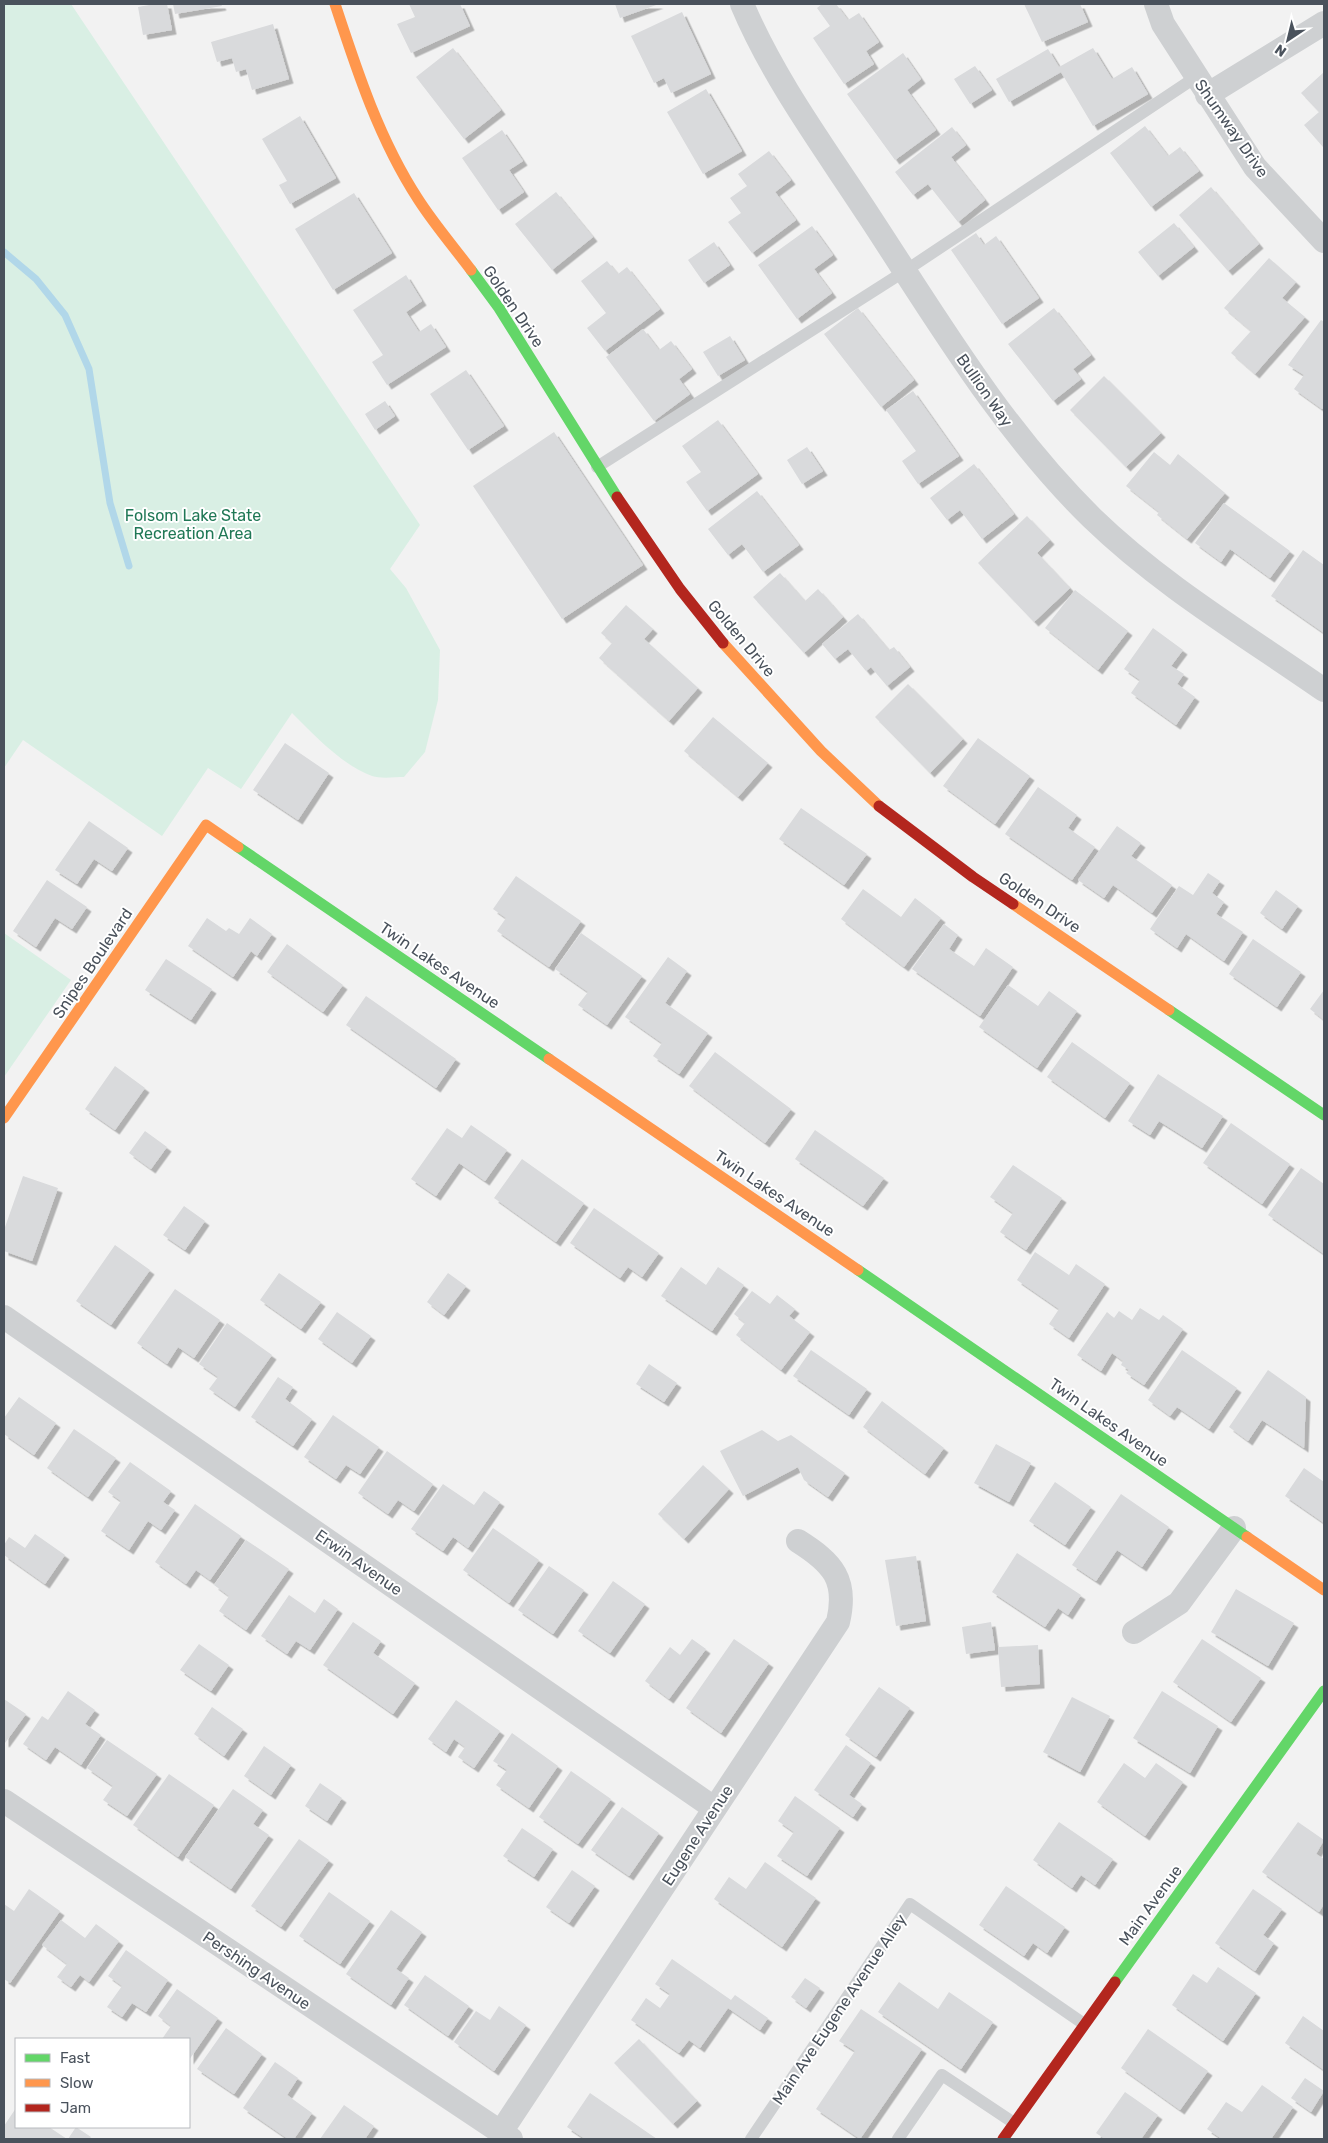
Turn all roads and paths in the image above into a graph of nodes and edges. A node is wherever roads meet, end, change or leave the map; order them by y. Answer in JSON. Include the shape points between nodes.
{"nodes":[{"id":1,"x":335,"y":4,"type":"edge"},
{"id":2,"x":742,"y":4,"type":"edge"},
{"id":3,"x":1156,"y":4,"type":"edge"},
{"id":4,"x":1324,"y":23,"type":"edge"},
{"id":5,"x":1202,"y":86,"type":"junction"},
{"id":6,"x":1324,"y":241,"type":"edge"},
{"id":7,"x":905,"y":271,"type":"junction"},
{"id":8,"x":597,"y":466,"type":"junction"},
{"id":9,"x":1324,"y":690,"type":"edge"},
{"id":10,"x":206,"y":825,"type":"joint"},
{"id":11,"x":1324,"y":1116,"type":"edge"},
{"id":12,"x":4,"y":1118,"type":"edge"},
{"id":13,"x":4,"y":1317,"type":"edge"},
{"id":14,"x":1234,"y":1528,"type":"junction"},
{"id":15,"x":798,"y":1541,"type":"dead end"},
{"id":16,"x":1324,"y":1590,"type":"edge"},
{"id":17,"x":1134,"y":1632,"type":"dead end"},
{"id":18,"x":1324,"y":1691,"type":"edge"},
{"id":19,"x":4,"y":1801,"type":"edge"},
{"id":20,"x":714,"y":1808,"type":"junction"},
{"id":21,"x":1084,"y":2024,"type":"junction"},
{"id":22,"x":1014,"y":2123,"type":"junction"},
{"id":23,"x":506,"y":2136,"type":"edge"},
{"id":24,"x":751,"y":2139,"type":"edge"},
{"id":25,"x":898,"y":2139,"type":"edge"},
{"id":26,"x":1003,"y":2139,"type":"edge"}],
"edges":[{"from":1,"to":8,"type":"street","name":"Golden Drive","via":[[360,82],[381,130],[418,199],[498,308]]},
{"from":2,"to":7,"type":"street","name":"Bullion Way","via":[[776,74]]},
{"from":3,"to":5,"type":"street","name":"Shumway Drive","via":[[1163,24]]},
{"from":4,"to":5,"type":"street"},
{"from":5,"to":6,"type":"street","name":"Shumway Drive","via":[[1255,167]]},
{"from":5,"to":7,"type":"lane"},
{"from":7,"to":8,"type":"lane"},
{"from":7,"to":9,"type":"street","name":"Bullion Way","via":[[1017,435],[1093,518],[1180,590]]},
{"from":8,"to":11,"type":"street","name":"Golden Drive","via":[[680,589],[725,645],[790,718],[878,805],[973,877]]},
{"from":10,"to":12,"type":"street","name":"Snipes Boulevard"},
{"from":10,"to":14,"type":"street","name":"Twin Lakes Avenue"},
{"from":13,"to":20,"type":"street","name":"Erwin Avenue"},
{"from":14,"to":16,"type":"street","name":"Twin Lakes Avenue"},
{"from":14,"to":17,"type":"street","via":[[1179,1603]]},
{"from":15,"to":20,"type":"street","name":"Eugene Avenue","via":[[814,1551],[834,1573],[842,1588],[843,1604],[838,1622]]},
{"from":18,"to":21,"type":"street","name":"Main Avenue"},
{"from":19,"to":23,"type":"street","name":"Pershing Avenue"},
{"from":20,"to":23,"type":"street","name":"Eugene Avenue"},
{"from":21,"to":22,"type":"street","name":"Main Avenue"},
{"from":21,"to":24,"type":"lane","name":"Main Ave Eugene Avenue Alley","via":[[910,1904]]},
{"from":22,"to":25,"type":"lane","via":[[942,2074]]},
{"from":22,"to":26,"type":"street","name":"Main Avenue"}]}
